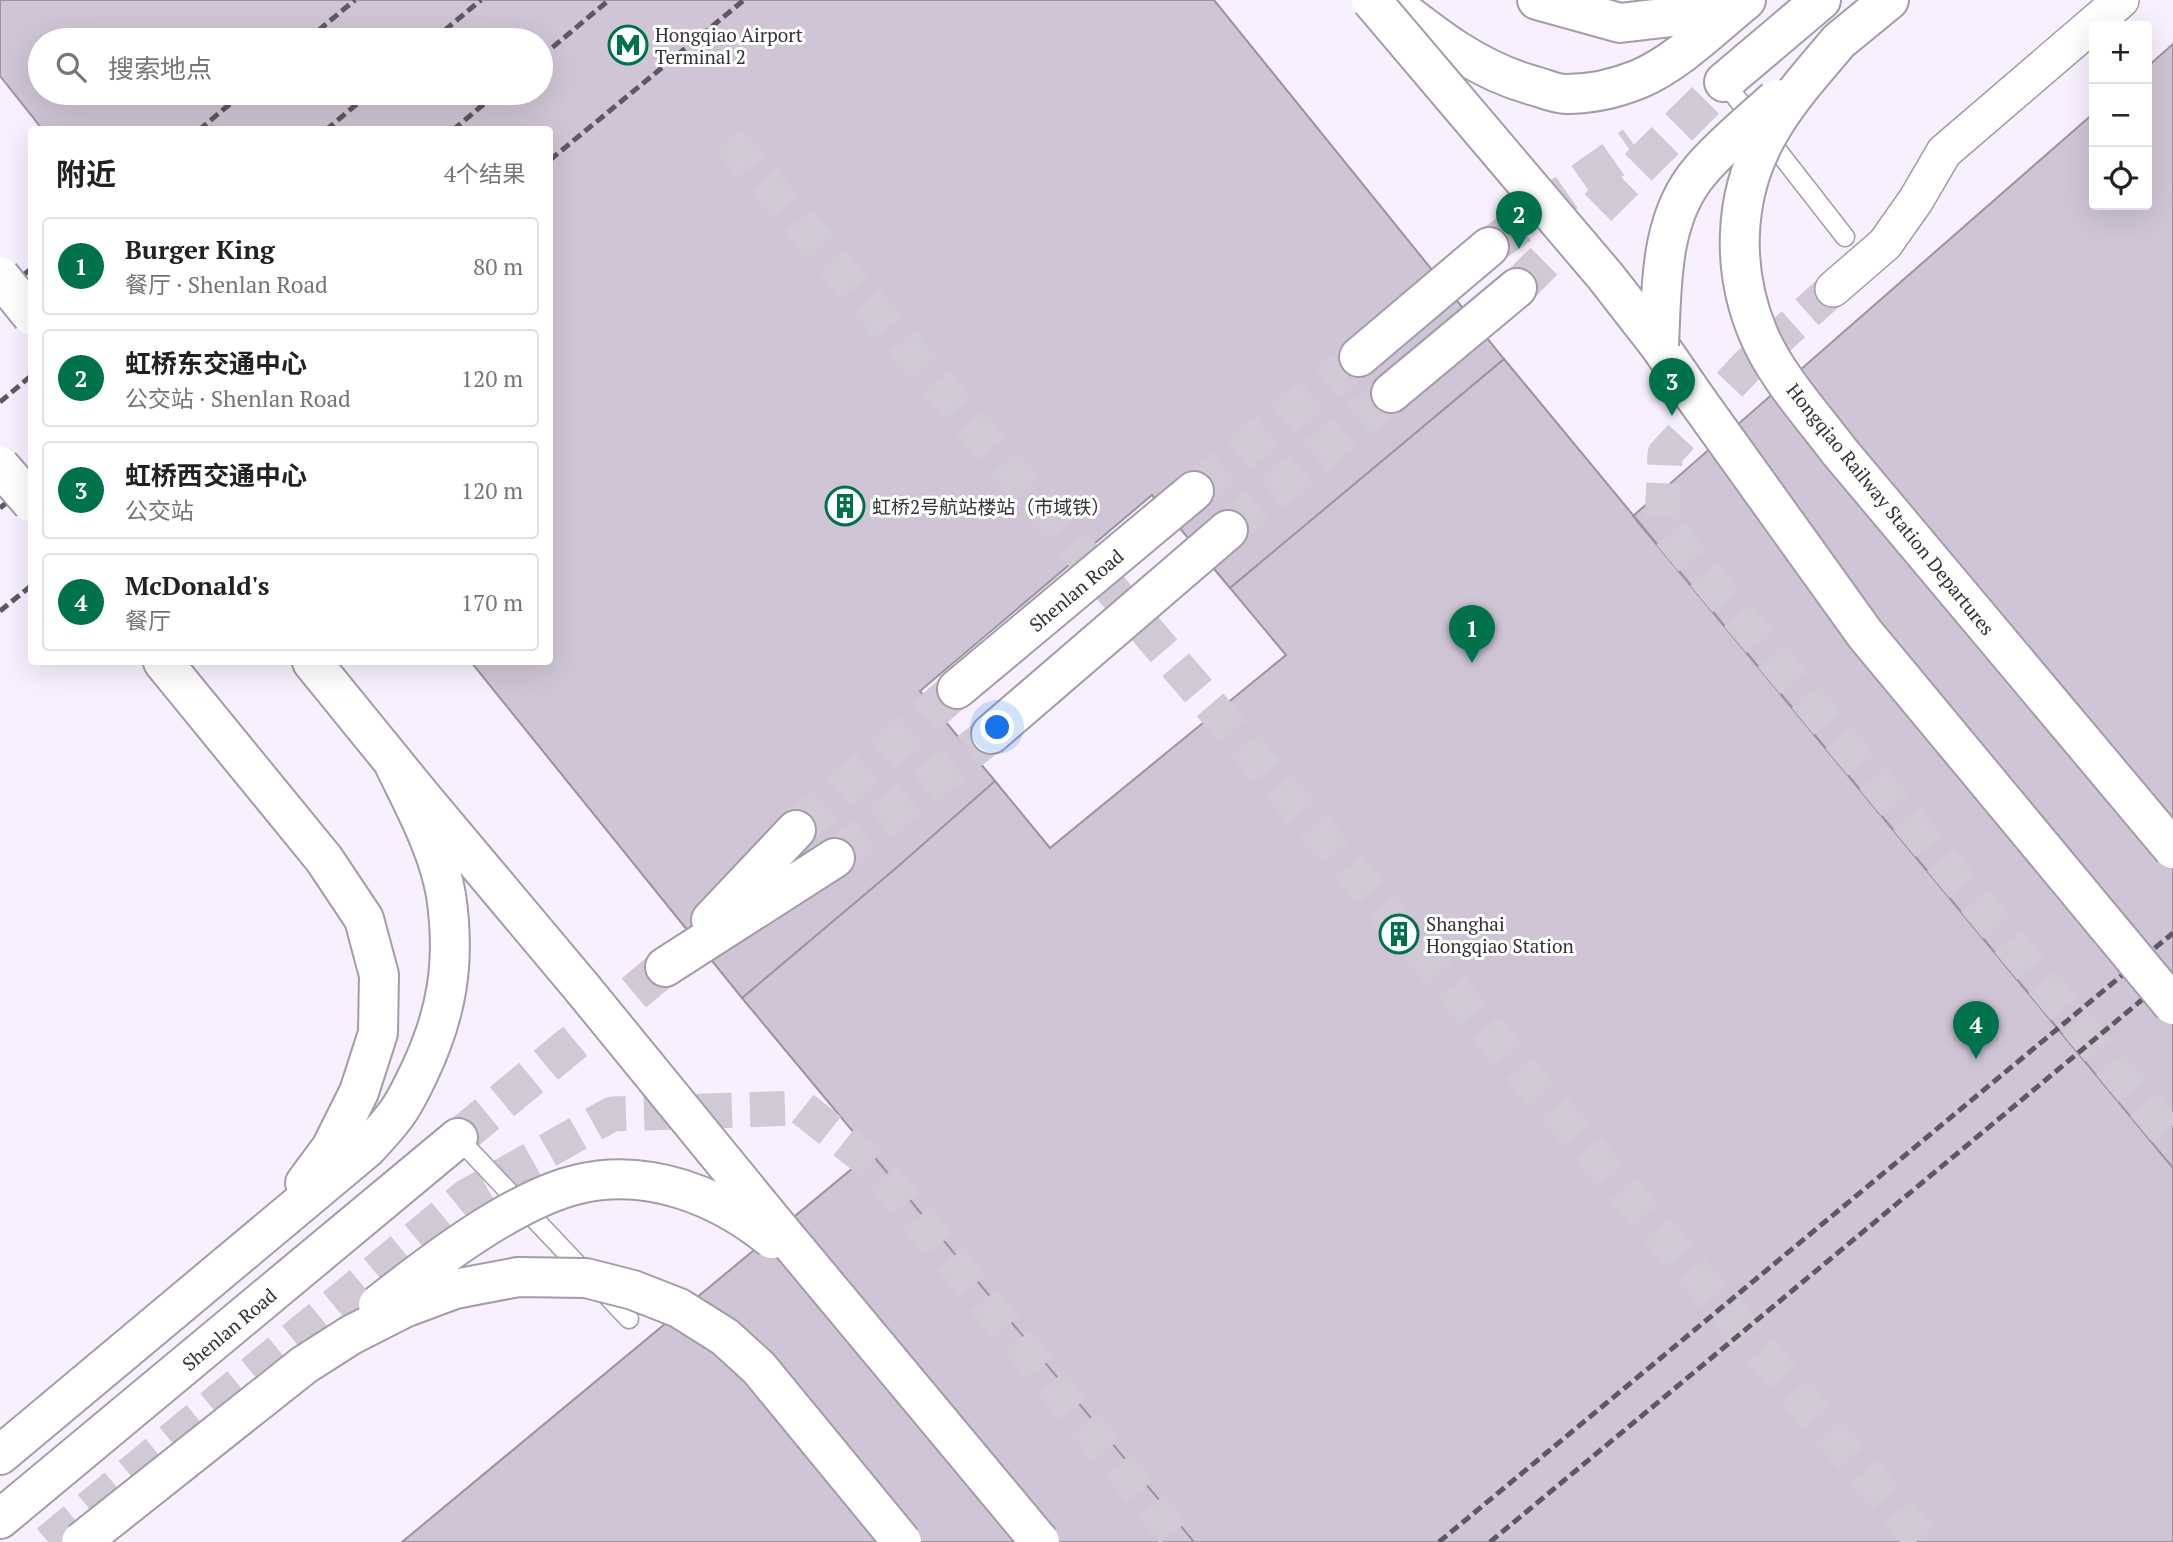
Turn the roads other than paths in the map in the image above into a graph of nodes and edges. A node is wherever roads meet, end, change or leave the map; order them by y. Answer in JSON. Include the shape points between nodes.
{"nodes":[{"id":1,"x":1371,"y":0,"type":"edge"},
{"id":2,"x":1389,"y":0,"type":"edge"},
{"id":3,"x":1537,"y":0,"type":"edge"},
{"id":4,"x":1727,"y":0,"type":"edge"},
{"id":5,"x":1746,"y":0,"type":"edge"},
{"id":6,"x":1821,"y":0,"type":"edge"},
{"id":7,"x":1889,"y":0,"type":"edge"},
{"id":8,"x":2121,"y":0,"type":"edge"},
{"id":9,"x":1839,"y":41,"type":"junction"},
{"id":10,"x":1724,"y":82,"type":"joint"},
{"id":11,"x":1845,"y":237,"type":"dead end"},
{"id":12,"x":1489,"y":247,"type":"tunnel mouth"},
{"id":13,"x":0,"y":276,"type":"edge"},
{"id":14,"x":1517,"y":288,"type":"tunnel mouth"},
{"id":15,"x":1833,"y":289,"type":"tunnel mouth"},
{"id":16,"x":28,"y":311,"type":"edge"},
{"id":17,"x":1659,"y":345,"type":"junction"},
{"id":18,"x":1359,"y":357,"type":"tunnel mouth"},
{"id":19,"x":1391,"y":393,"type":"tunnel mouth"},
{"id":20,"x":0,"y":466,"type":"edge"},
{"id":21,"x":1194,"y":491,"type":"tunnel mouth"},
{"id":22,"x":28,"y":498,"type":"edge"},
{"id":23,"x":1228,"y":530,"type":"tunnel mouth"},
{"id":24,"x":165,"y":665,"type":"edge"},
{"id":25,"x":314,"y":665,"type":"edge"},
{"id":26,"x":957,"y":689,"type":"tunnel mouth"},
{"id":27,"x":991,"y":734,"type":"tunnel mouth"},
{"id":28,"x":393,"y":762,"type":"junction"},
{"id":29,"x":796,"y":830,"type":"tunnel mouth"},
{"id":30,"x":2173,"y":849,"type":"edge"},
{"id":31,"x":835,"y":858,"type":"tunnel mouth"},
{"id":32,"x":2173,"y":1005,"type":"edge"},
{"id":33,"x":458,"y":1138,"type":"joint"},
{"id":34,"x":240,"y":1255,"type":"junction"},
{"id":35,"x":822,"y":1281,"type":"junction"},
{"id":36,"x":629,"y":1320,"type":"dead end"},
{"id":37,"x":304,"y":1365,"type":"junction"},
{"id":38,"x":0,"y":1455,"type":"edge"},
{"id":39,"x":0,"y":1519,"type":"edge"},
{"id":40,"x":81,"y":1542,"type":"edge"},
{"id":41,"x":902,"y":1542,"type":"edge"},
{"id":42,"x":1040,"y":1542,"type":"edge"}],
"edges":[{"from":1,"to":17,"type":"main road","bridge":true},
{"from":2,"to":5,"type":"main road","via":[[1474,62],[1563,94],[1599,91],[1639,79]]},
{"from":3,"to":4,"type":"main road","via":[[1620,23],[1672,17]]},
{"from":6,"to":10,"type":"main road"},
{"from":7,"to":9,"type":"main road","name":"Hongqiao Railway Station Departures"},
{"from":8,"to":15,"type":"street","via":[[1944,152],[1885,244]]},
{"from":9,"to":17,"type":"main road","bridge":true,"via":[[1699,171],[1676,210],[1664,257]]},
{"from":9,"to":30,"type":"main road","name":"Hongqiao Railway Station Departures","bridge":true,"via":[[1782,112],[1765,140],[1747,187],[1738,232],[1743,284],[1758,334],[1788,385],[1839,451]]},
{"from":10,"to":11,"type":"lane"},
{"from":12,"to":18,"type":"main road"},
{"from":13,"to":16,"type":"main road","bridge":true},
{"from":14,"to":19,"type":"main road"},
{"from":17,"to":32,"type":"main road","bridge":true,"via":[[1865,634]]},
{"from":20,"to":22,"type":"main road","bridge":true},
{"from":21,"to":26,"type":"main road","name":"Shenlan Road"},
{"from":23,"to":27,"type":"main road"},
{"from":24,"to":34,"type":"main road","via":[[324,859],[364,919],[379,975],[378,1033],[359,1092],[331,1148],[290,1203]]},
{"from":25,"to":28,"type":"main road"},
{"from":28,"to":34,"type":"main road","via":[[430,842],[446,893],[450,949],[446,997],[435,1040],[395,1116],[366,1149]]},
{"from":28,"to":35,"type":"main road","bridge":true},
{"from":29,"to":31,"type":"main road","via":[[665,967]]},
{"from":33,"to":36,"type":"lane"},
{"from":33,"to":39,"type":"main road","name":"Shenlan Road"},
{"from":34,"to":38,"type":"main road"},
{"from":35,"to":37,"type":"main road","bridge":true,"via":[[765,1233],[718,1203],[673,1186],[630,1179],[579,1184],[535,1200],[455,1248]]},
{"from":35,"to":42,"type":"main road","bridge":true},
{"from":37,"to":40,"type":"main road","bridge":true},
{"from":37,"to":41,"type":"main road","bridge":true,"via":[[404,1308],[455,1289],[518,1277],[586,1278],[633,1290],[679,1308],[725,1336],[751,1360]]}]}
